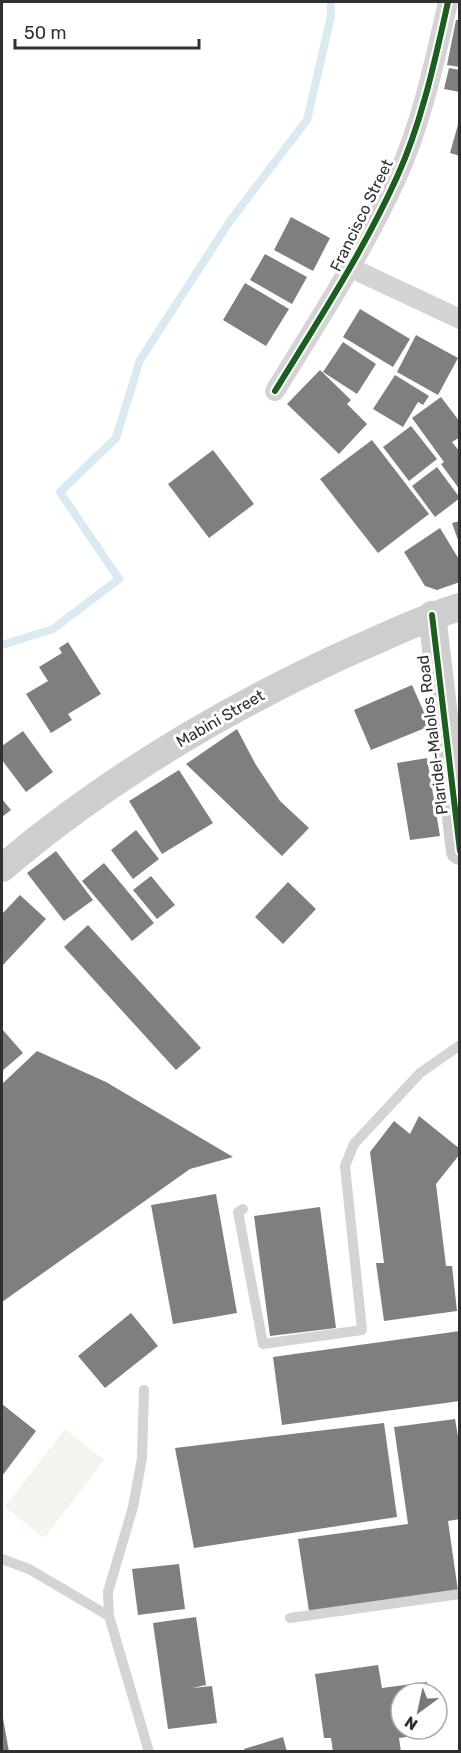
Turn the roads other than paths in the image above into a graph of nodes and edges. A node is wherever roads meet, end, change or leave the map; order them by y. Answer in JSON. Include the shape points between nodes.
{"nodes":[{"id":1,"x":448,"y":2,"type":"edge"},
{"id":2,"x":351,"y":268,"type":"junction"},
{"id":3,"x":459,"y":319,"type":"edge"},
{"id":4,"x":275,"y":391,"type":"dead end"},
{"id":5,"x":459,"y":607,"type":"edge"},
{"id":6,"x":432,"y":615,"type":"junction"},
{"id":7,"x":459,"y":850,"type":"edge"},
{"id":8,"x":2,"y":868,"type":"edge"},
{"id":9,"x":459,"y":1045,"type":"edge"},
{"id":10,"x":243,"y":1209,"type":"dead end"},
{"id":11,"x":144,"y":1390,"type":"dead end"},
{"id":12,"x":2,"y":1559,"type":"edge"},
{"id":13,"x":459,"y":1594,"type":"edge"},
{"id":14,"x":109,"y":1616,"type":"junction"},
{"id":15,"x":290,"y":1618,"type":"dead end"},
{"id":16,"x":149,"y":1752,"type":"edge"}],
"edges":[{"from":1,"to":2,"type":"street","name":"Francisco Street","via":[[432,73],[398,175]]},
{"from":2,"to":3,"type":"street"},
{"from":2,"to":4,"type":"street","name":"Francisco Street"},
{"from":5,"to":6,"type":"main road","name":"Mabini Street"},
{"from":6,"to":7,"type":"main road","name":"Plaridel-Malolos Road"},
{"from":6,"to":8,"type":"main road","name":"Mabini Street","via":[[282,683],[172,746],[46,830]]},
{"from":9,"to":10,"type":"lane","via":[[420,1073],[354,1144],[345,1166],[362,1330],[263,1344],[238,1212]]},
{"from":11,"to":14,"type":"lane","via":[[142,1458],[133,1507],[108,1592]]},
{"from":12,"to":14,"type":"lane","via":[[29,1569]]},
{"from":13,"to":15,"type":"lane"},
{"from":14,"to":16,"type":"lane"}]}
